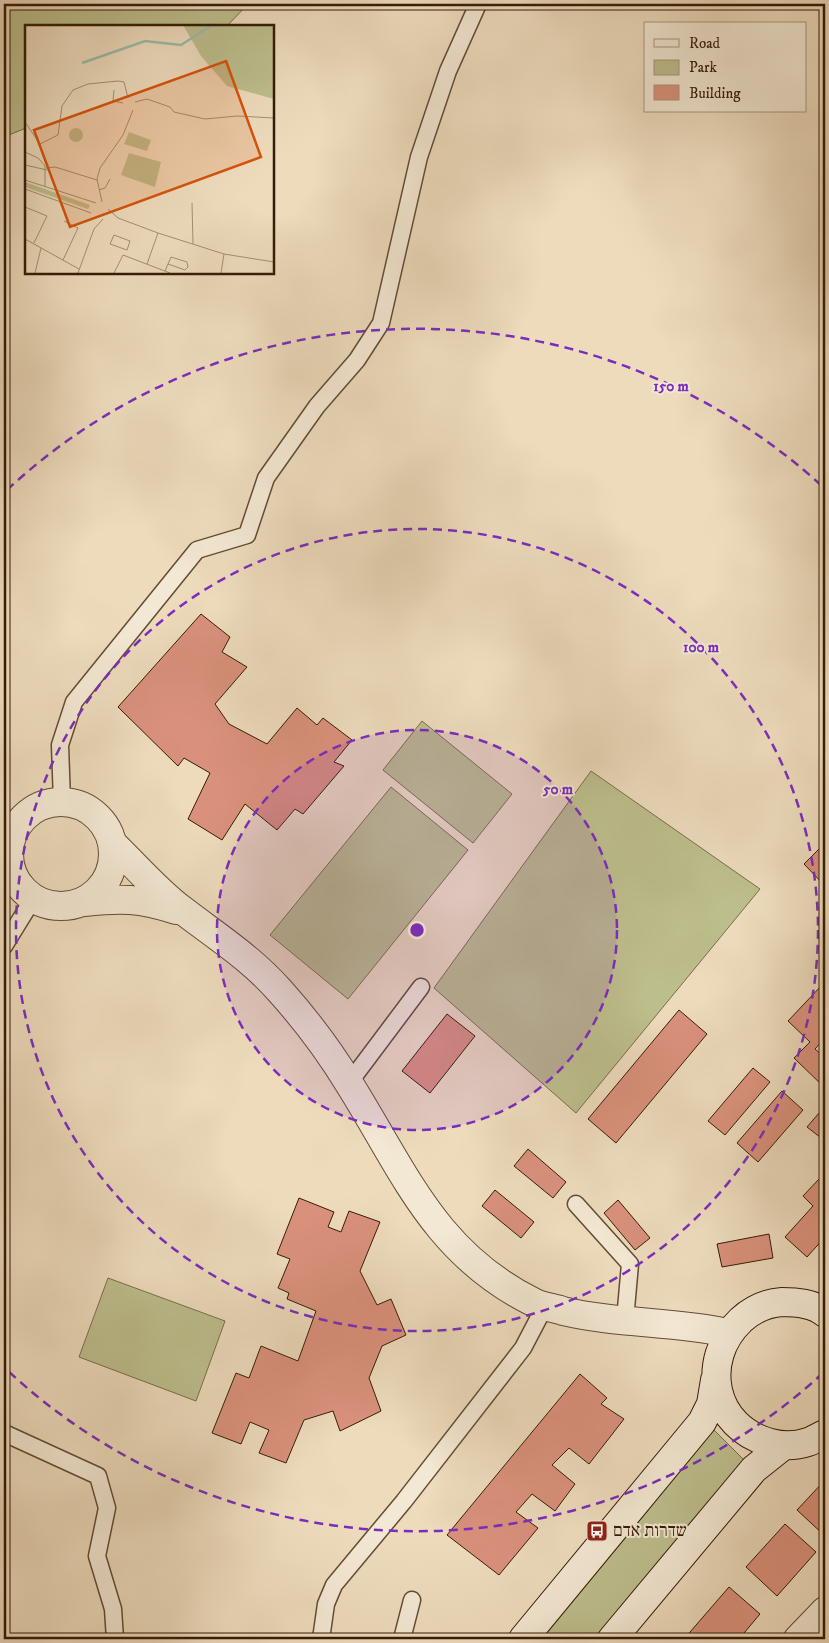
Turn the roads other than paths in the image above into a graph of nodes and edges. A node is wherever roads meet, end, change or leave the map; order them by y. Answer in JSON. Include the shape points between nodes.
{"nodes":[{"id":1,"x":478,"y":4,"type":"edge"},
{"id":2,"x":62,"y":802,"type":"junction"},
{"id":3,"x":112,"y":843,"type":"junction"},
{"id":4,"x":6,"y":848,"type":"edge"},
{"id":5,"x":33,"y":899,"type":"junction"},
{"id":6,"x":84,"y":902,"type":"junction"},
{"id":7,"x":190,"y":915,"type":"junction"},
{"id":8,"x":4,"y":946,"type":"edge"},
{"id":9,"x":421,"y":987,"type":"dead end"},
{"id":10,"x":349,"y":1083,"type":"junction"},
{"id":11,"x":576,"y":1204,"type":"dead end"},
{"id":12,"x":825,"y":1296,"type":"edge"},
{"id":13,"x":798,"y":1302,"type":"junction"},
{"id":14,"x":545,"y":1306,"type":"junction"},
{"id":15,"x":825,"y":1313,"type":"edge"},
{"id":16,"x":625,"y":1320,"type":"junction"},
{"id":17,"x":728,"y":1333,"type":"junction"},
{"id":18,"x":715,"y":1380,"type":"junction"},
{"id":19,"x":4,"y":1433,"type":"edge"},
{"id":20,"x":810,"y":1441,"type":"edge"},
{"id":21,"x":412,"y":1600,"type":"dead end"},
{"id":22,"x":825,"y":1611,"type":"edge"},
{"id":23,"x":115,"y":1639,"type":"edge"},
{"id":24,"x":321,"y":1639,"type":"edge"},
{"id":25,"x":402,"y":1639,"type":"edge"},
{"id":26,"x":523,"y":1639,"type":"edge"},
{"id":27,"x":612,"y":1639,"type":"edge"},
{"id":28,"x":798,"y":1639,"type":"edge"}],
"edges":[{"from":1,"to":2,"type":"lane","via":[[448,71],[419,157],[381,323],[266,478],[247,535],[196,550],[74,702],[60,745]]},
{"from":2,"to":3,"type":"street","via":[[79,805],[94,813],[106,826]]},
{"from":2,"to":4,"type":"street","via":[[32,810],[21,820]]},
{"from":3,"to":6,"type":"street","via":[[113,860],[108,877],[98,892]]},
{"from":3,"to":7,"type":"street","via":[[158,889]]},
{"from":4,"to":5,"type":"street","via":[[14,877]]},
{"from":5,"to":6,"type":"street","via":[[49,906],[67,907]]},
{"from":5,"to":8,"type":"lane"},
{"from":6,"to":7,"type":"street","via":[[140,899]]},
{"from":7,"to":10,"type":"street","via":[[248,958],[280,991],[314,1032]]},
{"from":9,"to":10,"type":"lane"},
{"from":10,"to":14,"type":"street","via":[[414,1193],[440,1230],[496,1281]]},
{"from":11,"to":16,"type":"lane","via":[[630,1264]]},
{"from":12,"to":13,"type":"street"},
{"from":13,"to":15,"type":"street"},
{"from":13,"to":17,"type":"street","via":[[773,1302],[750,1312]]},
{"from":14,"to":16,"type":"street","via":[[590,1317]]},
{"from":14,"to":24,"type":"lane","via":[[523,1348],[334,1585],[326,1604]]},
{"from":16,"to":17,"type":"street"},
{"from":17,"to":18,"type":"street","via":[[717,1355]]},
{"from":18,"to":20,"type":"street","via":[[722,1404],[736,1425],[758,1440]]},
{"from":18,"to":26,"type":"street","via":[[711,1404],[702,1422]]},
{"from":19,"to":23,"type":"lane","via":[[98,1476],[106,1508],[97,1556],[113,1608]]},
{"from":20,"to":27,"type":"street","via":[[754,1470]]},
{"from":21,"to":25,"type":"lane"},
{"from":22,"to":28,"type":"street"}]}
